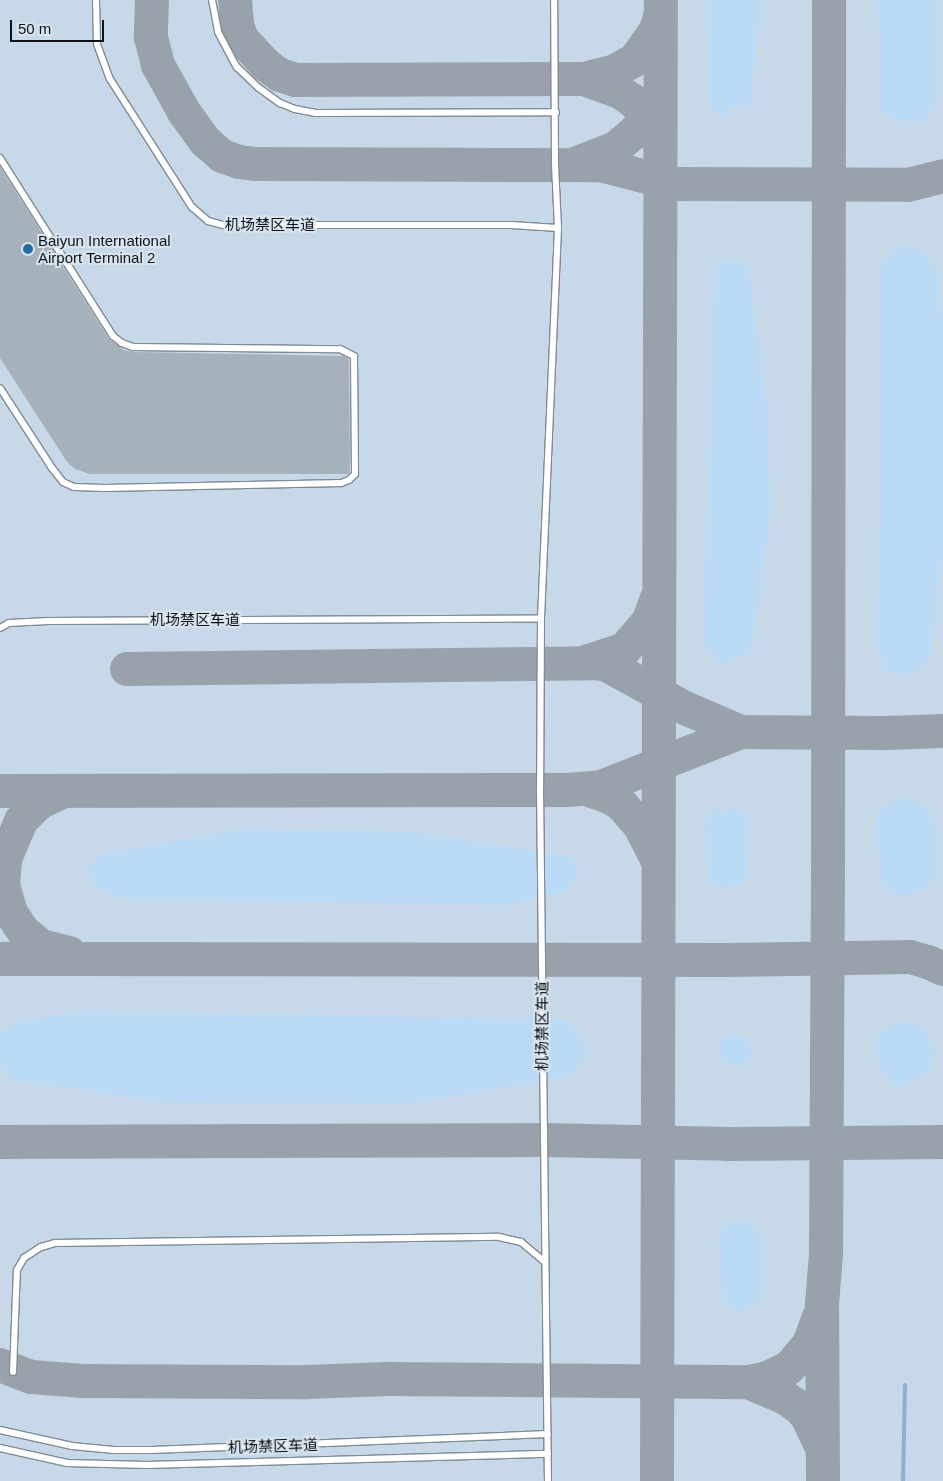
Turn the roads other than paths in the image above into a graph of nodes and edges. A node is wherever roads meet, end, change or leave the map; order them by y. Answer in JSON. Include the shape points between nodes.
{"nodes":[{"id":1,"x":96,"y":0,"type":"edge"},
{"id":2,"x":212,"y":0,"type":"edge"},
{"id":3,"x":554,"y":0,"type":"edge"},
{"id":4,"x":556,"y":112,"type":"junction"},
{"id":5,"x":0,"y":158,"type":"edge"},
{"id":6,"x":558,"y":228,"type":"junction"},
{"id":7,"x":0,"y":388,"type":"edge"},
{"id":8,"x":541,"y":618,"type":"junction"},
{"id":9,"x":0,"y":628,"type":"edge"},
{"id":10,"x":544,"y":1261,"type":"junction"},
{"id":11,"x":13,"y":1372,"type":"dead end"},
{"id":12,"x":0,"y":1430,"type":"edge"},
{"id":13,"x":548,"y":1434,"type":"junction"},
{"id":14,"x":0,"y":1448,"type":"edge"},
{"id":15,"x":548,"y":1454,"type":"junction"},
{"id":16,"x":548,"y":1481,"type":"edge"}],
"edges":[{"from":1,"to":6,"type":"lane","name":"机场禁区车道","via":[[97,44],[110,79],[192,207],[208,221],[223,225],[511,225]]},
{"from":2,"to":4,"type":"lane","via":[[218,32],[237,67],[258,88],[295,109],[315,113]]},
{"from":3,"to":4,"type":"lane","name":"机场禁区车道"},
{"from":4,"to":6,"type":"lane","name":"机场禁区车道"},
{"from":5,"to":7,"type":"lane","via":[[113,336],[122,343],[133,347],[340,349],[354,356],[355,474],[341,483],[74,487],[63,482],[52,468]]},
{"from":6,"to":8,"type":"lane","name":"机场禁区车道"},
{"from":8,"to":9,"type":"lane","name":"机场禁区车道","via":[[41,622],[9,623]]},
{"from":8,"to":10,"type":"lane","name":"机场禁区车道"},
{"from":10,"to":11,"type":"lane","via":[[522,1242],[499,1237],[55,1243],[41,1246],[24,1258],[17,1270]]},
{"from":10,"to":13,"type":"lane","name":"机场禁区车道"},
{"from":12,"to":13,"type":"lane","name":"机场禁区车道","via":[[72,1446],[114,1450]]},
{"from":13,"to":15,"type":"lane","name":"机场禁区车道"},
{"from":14,"to":15,"type":"lane","name":"机场禁区车道","via":[[67,1462],[147,1465]]},
{"from":15,"to":16,"type":"lane","name":"机场禁区车道"}]}
